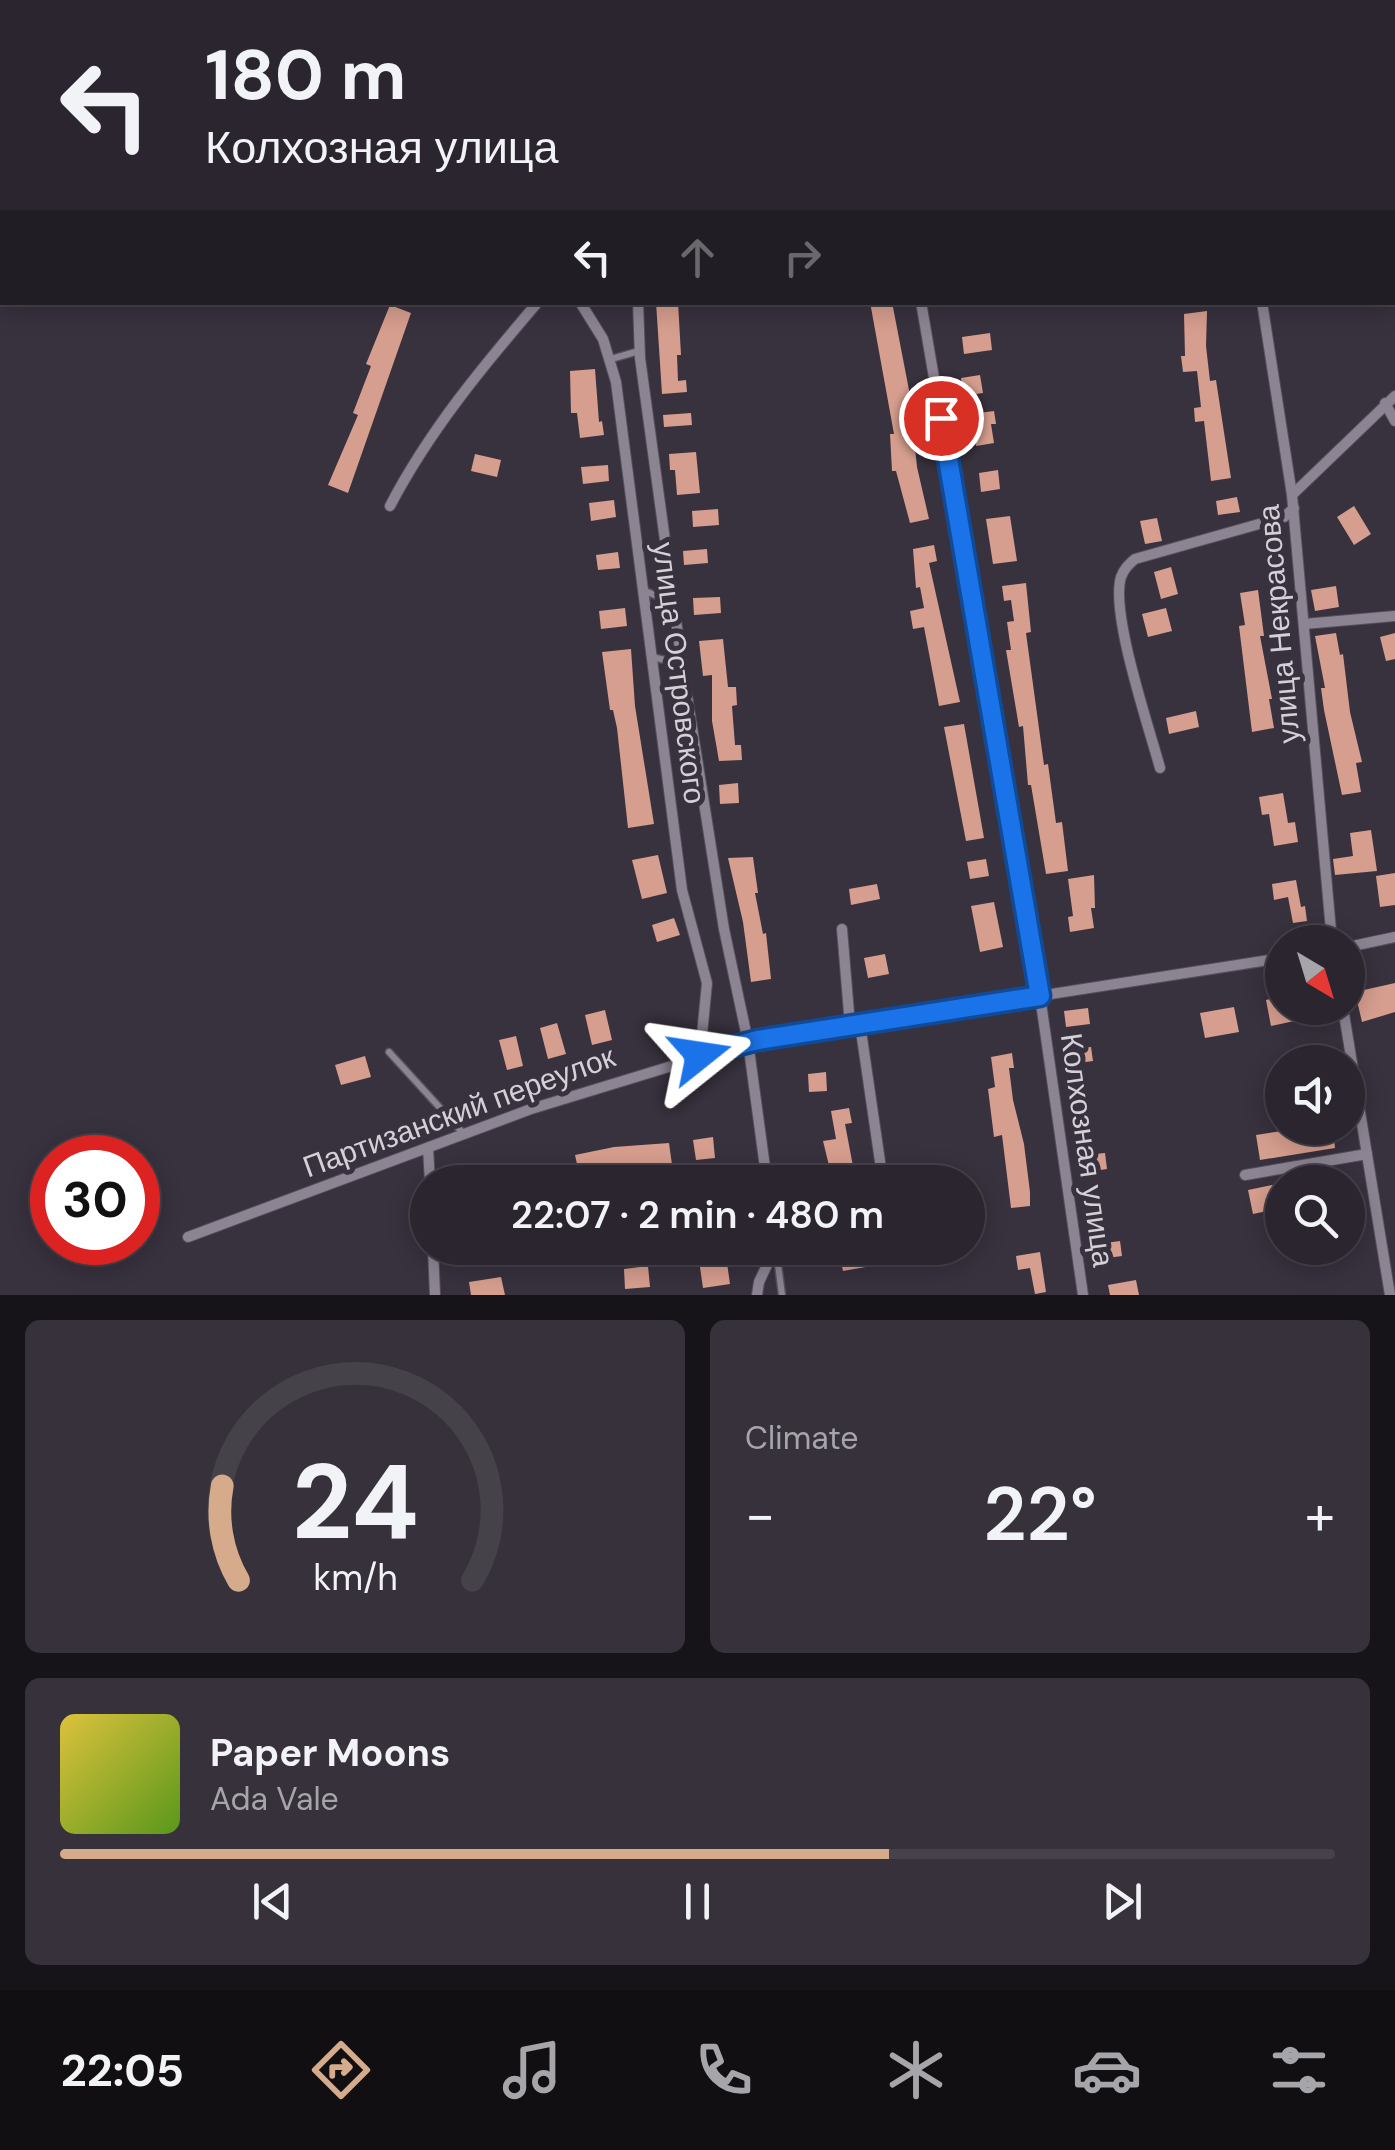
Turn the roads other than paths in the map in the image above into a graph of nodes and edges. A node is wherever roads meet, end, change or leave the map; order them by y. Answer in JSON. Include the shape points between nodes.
{"nodes":[{"id":1,"x":536,"y":305,"type":"edge"},
{"id":2,"x":582,"y":305,"type":"edge"},
{"id":3,"x":638,"y":305,"type":"edge"},
{"id":4,"x":922,"y":305,"type":"edge"},
{"id":5,"x":1262,"y":305,"type":"edge"},
{"id":6,"x":640,"y":351,"type":"junction"},
{"id":7,"x":611,"y":359,"type":"junction"},
{"id":8,"x":1390,"y":400,"type":"edge"},
{"id":9,"x":1395,"y":421,"type":"edge"},
{"id":10,"x":1292,"y":495,"type":"junction"},
{"id":11,"x":390,"y":506,"type":"dead end"},
{"id":12,"x":1294,"y":508,"type":"junction"},
{"id":13,"x":644,"y":590,"type":"junction"},
{"id":14,"x":672,"y":596,"type":"junction"},
{"id":15,"x":1395,"y":616,"type":"edge"},
{"id":16,"x":1304,"y":624,"type":"junction"},
{"id":17,"x":652,"y":658,"type":"junction"},
{"id":18,"x":682,"y":664,"type":"junction"},
{"id":19,"x":1160,"y":768,"type":"dead end"},
{"id":20,"x":1331,"y":925,"type":"edge"},
{"id":21,"x":842,"y":929,"type":"dead end"},
{"id":22,"x":1395,"y":936,"type":"edge"},
{"id":23,"x":1365,"y":943,"type":"edge"},
{"id":24,"x":1265,"y":961,"type":"edge"},
{"id":25,"x":1040,"y":996,"type":"junction"},
{"id":26,"x":855,"y":1025,"type":"junction"},
{"id":27,"x":1346,"y":1025,"type":"edge"},
{"id":28,"x":748,"y":1042,"type":"junction"},
{"id":29,"x":389,"y":1052,"type":"dead end"},
{"id":30,"x":700,"y":1055,"type":"junction"},
{"id":31,"x":464,"y":1134,"type":"junction"},
{"id":32,"x":428,"y":1148,"type":"junction"},
{"id":33,"x":1367,"y":1154,"type":"junction"},
{"id":34,"x":429,"y":1165,"type":"edge"},
{"id":35,"x":765,"y":1165,"type":"edge"},
{"id":36,"x":880,"y":1165,"type":"edge"},
{"id":37,"x":1244,"y":1175,"type":"dead end"},
{"id":38,"x":188,"y":1237,"type":"dead end"},
{"id":39,"x":434,"y":1265,"type":"edge"},
{"id":40,"x":767,"y":1265,"type":"edge"},
{"id":41,"x":778,"y":1265,"type":"edge"},
{"id":42,"x":436,"y":1295,"type":"edge"},
{"id":43,"x":758,"y":1295,"type":"edge"},
{"id":44,"x":782,"y":1295,"type":"edge"},
{"id":45,"x":1083,"y":1295,"type":"edge"},
{"id":46,"x":1390,"y":1295,"type":"edge"}],
"edges":[{"from":1,"to":11,"type":"street","via":[[414,459]]},
{"from":2,"to":7,"type":"street","name":"улица Островского"},
{"from":3,"to":6,"type":"street"},
{"from":4,"to":25,"type":"street","name":"Колхозная улица"},
{"from":5,"to":10,"type":"street","name":"улица Некрасова"},
{"from":6,"to":7,"type":"lane"},
{"from":6,"to":14,"type":"street"},
{"from":7,"to":13,"type":"street","name":"улица Островского"},
{"from":8,"to":9,"type":"street"},
{"from":8,"to":10,"type":"street"},
{"from":10,"to":12,"type":"street","name":"улица Некрасова"},
{"from":12,"to":16,"type":"street","name":"улица Некрасова"},
{"from":12,"to":19,"type":"street","via":[[1284,517],[1135,559],[1120,578],[1119,612]]},
{"from":13,"to":14,"type":"lane"},
{"from":13,"to":17,"type":"street","name":"улица Островского"},
{"from":14,"to":18,"type":"street"},
{"from":15,"to":16,"type":"street"},
{"from":16,"to":20,"type":"street","name":"улица Некрасова"},
{"from":17,"to":18,"type":"lane"},
{"from":17,"to":30,"type":"street","name":"улица Островского","via":[[682,890],[708,983]]},
{"from":18,"to":28,"type":"street"},
{"from":21,"to":26,"type":"street"},
{"from":22,"to":23,"type":"street"},
{"from":24,"to":25,"type":"street","name":"Партизанский переулок"},
{"from":25,"to":26,"type":"street","name":"Партизанский переулок"},
{"from":25,"to":45,"type":"street","name":"Колхозная улица"},
{"from":26,"to":28,"type":"street","name":"Партизанский переулок"},
{"from":26,"to":36,"type":"street"},
{"from":27,"to":33,"type":"street"},
{"from":28,"to":30,"type":"street","name":"Партизанский переулок"},
{"from":28,"to":35,"type":"street"},
{"from":29,"to":31,"type":"lane"},
{"from":30,"to":31,"type":"street","name":"Партизанский переулок"},
{"from":31,"to":32,"type":"street","name":"Партизанский переулок"},
{"from":32,"to":34,"type":"street"},
{"from":32,"to":38,"type":"street","name":"Партизанский переулок"},
{"from":33,"to":37,"type":"street"},
{"from":33,"to":46,"type":"street"},
{"from":39,"to":42,"type":"street"},
{"from":40,"to":43,"type":"street"},
{"from":41,"to":44,"type":"lane"}]}
